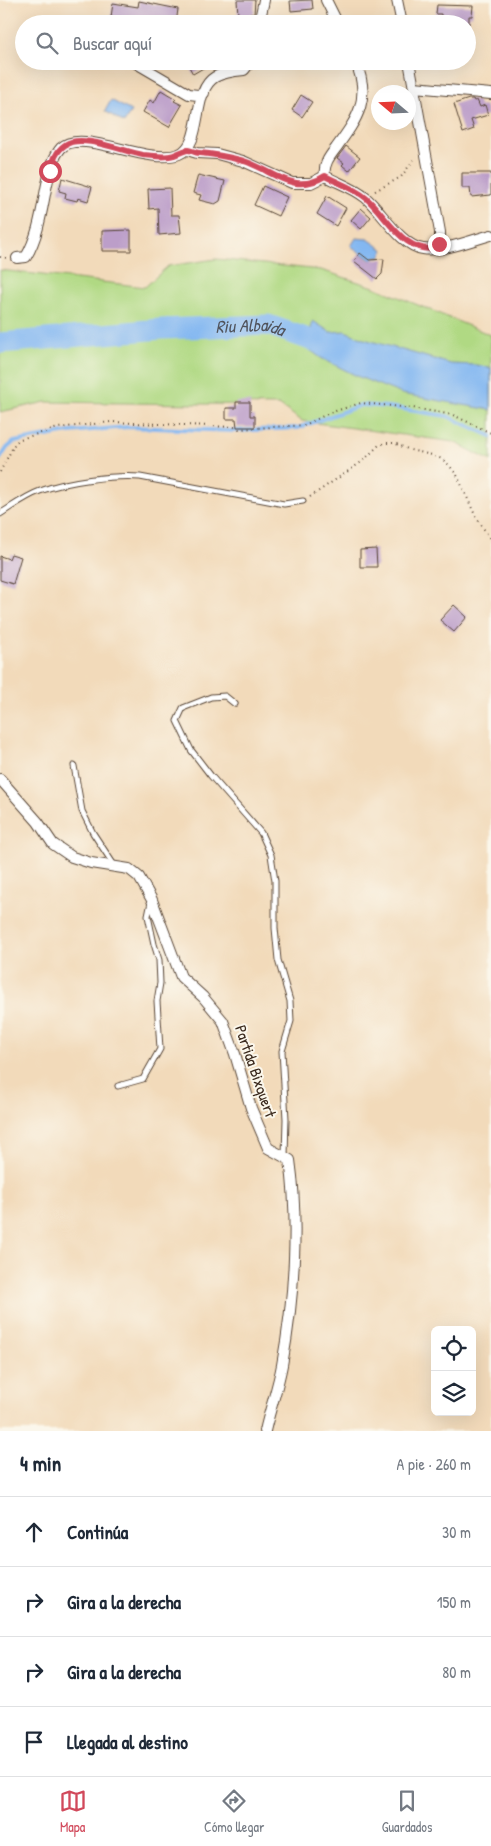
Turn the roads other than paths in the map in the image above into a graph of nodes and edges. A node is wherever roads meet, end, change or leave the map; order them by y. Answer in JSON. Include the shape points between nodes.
{"nodes":[{"id":1,"x":264,"y":0,"type":"edge"},
{"id":2,"x":326,"y":0,"type":"edge"},
{"id":3,"x":397,"y":0,"type":"edge"},
{"id":4,"x":261,"y":15,"type":"edge"},
{"id":5,"x":334,"y":15,"type":"edge"},
{"id":6,"x":400,"y":15,"type":"edge"},
{"id":7,"x":148,"y":70,"type":"edge"},
{"id":8,"x":244,"y":70,"type":"edge"},
{"id":9,"x":359,"y":70,"type":"edge"},
{"id":10,"x":411,"y":70,"type":"edge"},
{"id":11,"x":414,"y":85,"type":"edge"},
{"id":12,"x":416,"y":87,"type":"edge"},
{"id":13,"x":204,"y":93,"type":"junction"},
{"id":14,"x":491,"y":94,"type":"edge"},
{"id":15,"x":416,"y":99,"type":"edge"},
{"id":16,"x":187,"y":150,"type":"junction"},
{"id":17,"x":325,"y":176,"type":"junction"},
{"id":18,"x":491,"y":235,"type":"edge"},
{"id":19,"x":437,"y":248,"type":"junction"},
{"id":20,"x":17,"y":258,"type":"dead end"},
{"id":21,"x":303,"y":501,"type":"road end"},
{"id":22,"x":0,"y":514,"type":"edge"},
{"id":23,"x":235,"y":704,"type":"dead end"},
{"id":24,"x":74,"y":766,"type":"dead end"},
{"id":25,"x":0,"y":779,"type":"edge"},
{"id":26,"x":114,"y":866,"type":"junction"},
{"id":27,"x":152,"y":900,"type":"junction"},
{"id":28,"x":118,"y":1086,"type":"dead end"},
{"id":29,"x":285,"y":1157,"type":"junction"},
{"id":30,"x":265,"y":1431,"type":"edge"}],
"edges":[{"from":1,"to":4,"type":"street"},
{"from":2,"to":5,"type":"street"},
{"from":3,"to":6,"type":"street"},
{"from":7,"to":13,"type":"street","via":[[190,94]]},
{"from":8,"to":13,"type":"street","via":[[213,78]]},
{"from":9,"to":17,"type":"street","via":[[363,97],[350,129],[326,162]]},
{"from":10,"to":11,"type":"street"},
{"from":12,"to":14,"type":"street"},
{"from":13,"to":16,"type":"street"},
{"from":15,"to":19,"type":"street","via":[[440,232]]},
{"from":16,"to":17,"type":"street","via":[[242,161],[298,184],[311,183]]},
{"from":16,"to":20,"type":"street","via":[[171,156],[144,155],[97,143],[67,143],[60,149],[50,171],[35,239],[26,257]]},
{"from":17,"to":19,"type":"street","via":[[367,199],[413,246],[424,250]]},
{"from":18,"to":19,"type":"street"},
{"from":21,"to":22,"type":"lane","via":[[284,504],[123,476],[55,486],[39,491]]},
{"from":23,"to":29,"type":"lane","via":[[225,696],[211,697],[183,708],[177,721],[191,750],[261,833],[271,855],[278,960],[290,1001],[291,1020],[282,1051]]},
{"from":24,"to":26,"type":"lane","via":[[82,811]]},
{"from":25,"to":26,"type":"street","name":"Partida Bixquert","via":[[54,844],[72,857]]},
{"from":26,"to":27,"type":"street","name":"Partida Bixquert","via":[[129,869],[140,877]]},
{"from":27,"to":28,"type":"lane","via":[[148,916],[159,960],[160,1049],[143,1079]]},
{"from":27,"to":29,"type":"street","name":"Partida Bixquert","via":[[181,977],[223,1021],[268,1148]]},
{"from":29,"to":30,"type":"street","via":[[290,1160],[295,1192],[292,1294],[282,1365]]}]}
